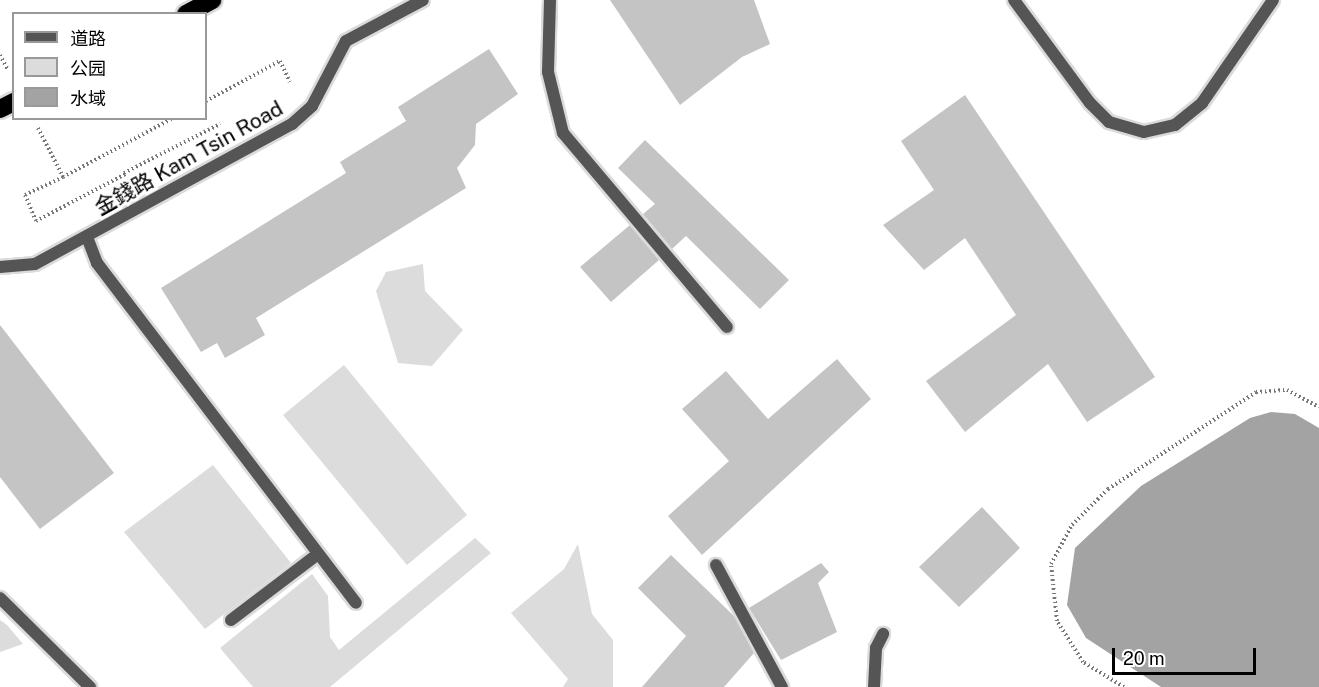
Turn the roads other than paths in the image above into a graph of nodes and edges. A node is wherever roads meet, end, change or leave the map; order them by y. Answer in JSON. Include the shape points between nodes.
{"nodes":[{"id":1,"x":212,"y":0,"type":"edge"},
{"id":2,"x":423,"y":0,"type":"edge"},
{"id":3,"x":550,"y":0,"type":"edge"},
{"id":4,"x":1014,"y":0,"type":"edge"},
{"id":5,"x":1273,"y":0,"type":"edge"},
{"id":6,"x":190,"y":12,"type":"edge"},
{"id":7,"x":87,"y":237,"type":"junction"},
{"id":8,"x":0,"y":267,"type":"edge"},
{"id":9,"x":727,"y":327,"type":"dead end"},
{"id":10,"x":318,"y":554,"type":"junction"},
{"id":11,"x":716,"y":565,"type":"dead end"},
{"id":12,"x":0,"y":598,"type":"edge"},
{"id":13,"x":356,"y":603,"type":"dead end"},
{"id":14,"x":231,"y":620,"type":"dead end"},
{"id":15,"x":883,"y":634,"type":"dead end"},
{"id":16,"x":90,"y":687,"type":"edge"},
{"id":17,"x":782,"y":687,"type":"edge"},
{"id":18,"x":874,"y":687,"type":"edge"}],
"edges":[{"from":1,"to":6,"type":"highway"},
{"from":2,"to":7,"type":"street","name":"金錢路 Kam Tsin Road","via":[[346,41],[312,106],[292,124]]},
{"from":3,"to":9,"type":"street","via":[[548,72],[563,133]]},
{"from":4,"to":5,"type":"street","via":[[1090,103],[1109,122],[1144,132],[1175,125],[1202,103]]},
{"from":7,"to":8,"type":"street","name":"金錢路 Kam Tsin Road","via":[[35,264]]},
{"from":7,"to":10,"type":"street","via":[[97,263]]},
{"from":10,"to":13,"type":"street"},
{"from":10,"to":14,"type":"street"},
{"from":11,"to":17,"type":"street"},
{"from":12,"to":16,"type":"street"},
{"from":15,"to":18,"type":"street","via":[[876,648]]}]}
